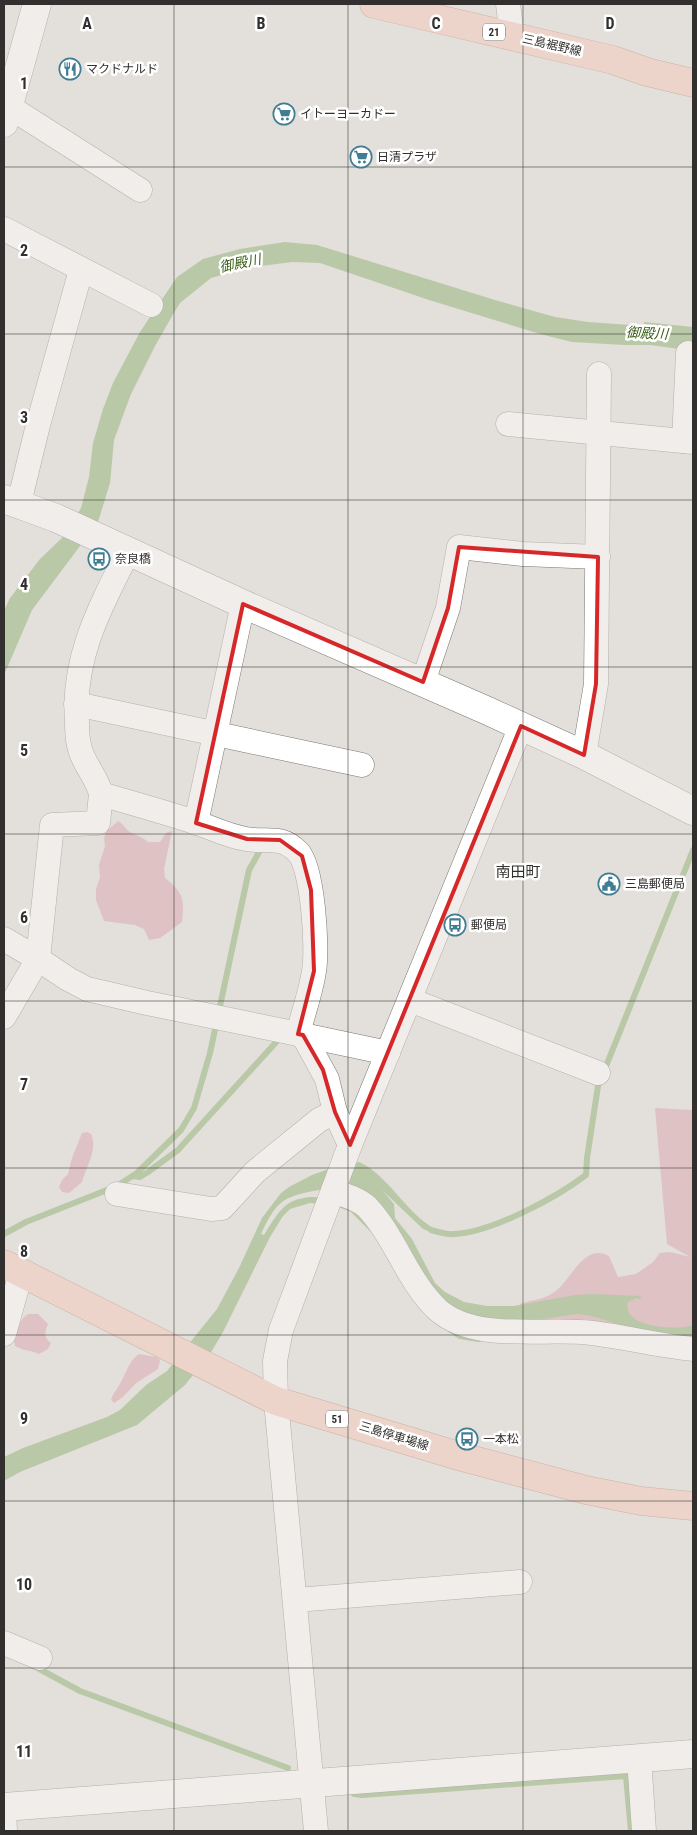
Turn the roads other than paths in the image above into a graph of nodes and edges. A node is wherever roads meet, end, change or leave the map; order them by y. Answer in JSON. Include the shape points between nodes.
{"nodes":[{"id":1,"x":37,"y":4,"type":"edge"},
{"id":2,"x":374,"y":4,"type":"edge"},
{"id":3,"x":508,"y":4,"type":"edge"},
{"id":4,"x":512,"y":36,"type":"junction"},
{"id":5,"x":613,"y":60,"type":"junction"},
{"id":6,"x":693,"y":68,"type":"edge"},
{"id":7,"x":693,"y":83,"type":"edge"},
{"id":8,"x":6,"y":115,"type":"edge"},
{"id":9,"x":140,"y":190,"type":"dead end"},
{"id":10,"x":4,"y":229,"type":"edge"},
{"id":11,"x":81,"y":270,"type":"junction"},
{"id":12,"x":150,"y":305,"type":"dead end"},
{"id":13,"x":688,"y":353,"type":"dead end"},
{"id":14,"x":599,"y":374,"type":"dead end"},
{"id":15,"x":508,"y":424,"type":"dead end"},
{"id":16,"x":598,"y":432,"type":"junction"},
{"id":17,"x":689,"y":442,"type":"edge"},
{"id":18,"x":11,"y":501,"type":"edge"},
{"id":19,"x":128,"y":552,"type":"junction"},
{"id":20,"x":598,"y":557,"type":"junction"},
{"id":21,"x":243,"y":604,"type":"junction"},
{"id":22,"x":423,"y":682,"type":"junction"},
{"id":23,"x":76,"y":704,"type":"junction"},
{"id":24,"x":521,"y":726,"type":"junction"},
{"id":25,"x":216,"y":733,"type":"junction"},
{"id":26,"x":584,"y":755,"type":"junction"},
{"id":27,"x":362,"y":765,"type":"dead end"},
{"id":28,"x":101,"y":794,"type":"junction"},
{"id":29,"x":693,"y":811,"type":"edge"},
{"id":30,"x":196,"y":823,"type":"junction"},
{"id":31,"x":4,"y":939,"type":"edge"},
{"id":32,"x":38,"y":959,"type":"junction"},
{"id":33,"x":410,"y":1000,"type":"junction"},
{"id":34,"x":4,"y":1018,"type":"edge"},
{"id":35,"x":300,"y":1034,"type":"junction"},
{"id":36,"x":388,"y":1053,"type":"junction"},
{"id":37,"x":598,"y":1073,"type":"dead end"},
{"id":38,"x":335,"y":1112,"type":"junction"},
{"id":39,"x":348,"y":1150,"type":"junction"},
{"id":40,"x":334,"y":1190,"type":"junction"},
{"id":41,"x":118,"y":1194,"type":"dead end"},
{"id":42,"x":13,"y":1269,"type":"edge"},
{"id":43,"x":4,"y":1334,"type":"edge"},
{"id":44,"x":693,"y":1349,"type":"edge"},
{"id":45,"x":276,"y":1401,"type":"junction"},
{"id":46,"x":693,"y":1506,"type":"edge"},
{"id":47,"x":520,"y":1582,"type":"dead end"},
{"id":48,"x":296,"y":1600,"type":"junction"},
{"id":49,"x":4,"y":1643,"type":"edge"},
{"id":50,"x":40,"y":1658,"type":"dead end"},
{"id":51,"x":693,"y":1754,"type":"edge"},
{"id":52,"x":639,"y":1758,"type":"junction"},
{"id":53,"x":312,"y":1784,"type":"junction"},
{"id":54,"x":4,"y":1807,"type":"edge"},
{"id":55,"x":5,"y":1831,"type":"edge"},
{"id":56,"x":316,"y":1831,"type":"edge"},
{"id":57,"x":644,"y":1831,"type":"edge"}],
"edges":[{"from":1,"to":8,"type":"street"},
{"from":2,"to":4,"type":"main road","name":"三島裾野線","number":"21"},
{"from":3,"to":4,"type":"street"},
{"from":4,"to":5,"type":"main road","name":"三島裾野線","number":"21"},
{"from":5,"to":6,"type":"main road","name":"三島裾野線","number":"21","via":[[658,60]]},
{"from":5,"to":7,"type":"main road","name":"三島裾野線","number":"21"},
{"from":8,"to":9,"type":"street"},
{"from":10,"to":11,"type":"street"},
{"from":11,"to":12,"type":"street"},
{"from":11,"to":18,"type":"street","via":[[38,425]]},
{"from":13,"to":17,"type":"street"},
{"from":14,"to":16,"type":"street"},
{"from":15,"to":16,"type":"street"},
{"from":16,"to":17,"type":"street"},
{"from":16,"to":20,"type":"street"},
{"from":18,"to":19,"type":"street","via":[[68,523]]},
{"from":19,"to":21,"type":"street"},
{"from":19,"to":23,"type":"street","via":[[90,631],[81,660]]},
{"from":20,"to":22,"type":"street","via":[[459,547],[450,598]]},
{"from":20,"to":26,"type":"street","via":[[596,684]]},
{"from":21,"to":22,"type":"street"},
{"from":21,"to":25,"type":"street"},
{"from":22,"to":24,"type":"street"},
{"from":23,"to":25,"type":"street"},
{"from":23,"to":28,"type":"street","via":[[80,750]]},
{"from":24,"to":26,"type":"street"},
{"from":24,"to":33,"type":"street"},
{"from":25,"to":27,"type":"street"},
{"from":25,"to":30,"type":"street"},
{"from":26,"to":29,"type":"street"},
{"from":28,"to":30,"type":"street"},
{"from":28,"to":32,"type":"street","via":[[98,823],[52,825]]},
{"from":30,"to":35,"type":"street","via":[[246,839],[280,840],[302,856],[311,890],[314,971]]},
{"from":31,"to":32,"type":"street"},
{"from":32,"to":34,"type":"street"},
{"from":32,"to":35,"type":"street","via":[[87,988]]},
{"from":33,"to":36,"type":"street"},
{"from":33,"to":37,"type":"street"},
{"from":35,"to":36,"type":"street"},
{"from":35,"to":38,"type":"street","via":[[327,1079]]},
{"from":36,"to":39,"type":"street"},
{"from":38,"to":39,"type":"street"},
{"from":38,"to":41,"type":"street","via":[[319,1120],[255,1172],[222,1208]]},
{"from":39,"to":40,"type":"street"},
{"from":40,"to":44,"type":"street","via":[[367,1207],[388,1236],[411,1278],[452,1320],[480,1328],[590,1333]]},
{"from":40,"to":45,"type":"street","via":[[281,1330],[275,1362]]},
{"from":42,"to":43,"type":"street"},
{"from":42,"to":45,"type":"main road","name":"三島停車場線","number":"51"},
{"from":45,"to":46,"type":"main road","name":"三島停車場線","number":"51","via":[[586,1490],[641,1501]]},
{"from":45,"to":48,"type":"street"},
{"from":47,"to":48,"type":"street"},
{"from":48,"to":53,"type":"street"},
{"from":49,"to":50,"type":"street"},
{"from":51,"to":52,"type":"street"},
{"from":52,"to":53,"type":"street"},
{"from":52,"to":57,"type":"street"},
{"from":53,"to":54,"type":"street"},
{"from":53,"to":56,"type":"street"},
{"from":54,"to":55,"type":"street"}]}
